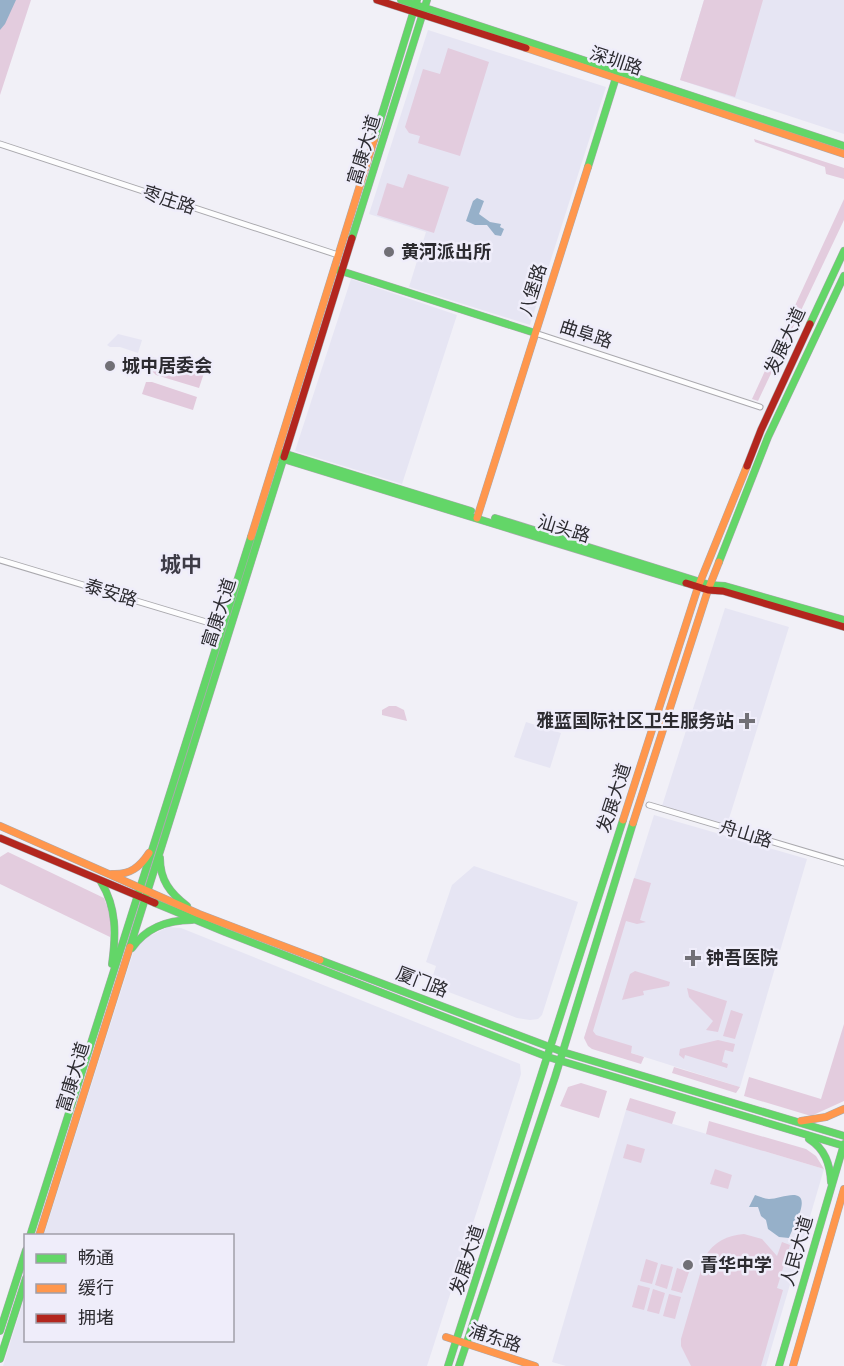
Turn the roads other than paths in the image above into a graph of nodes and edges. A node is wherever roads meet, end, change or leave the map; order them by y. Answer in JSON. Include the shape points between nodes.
{"nodes":[{"id":1,"x":377,"y":0,"type":"edge"},
{"id":2,"x":401,"y":0,"type":"edge"},
{"id":3,"x":415,"y":6,"type":"edge"},
{"id":4,"x":425,"y":8,"type":"edge"},
{"id":5,"x":617,"y":74,"type":"junction"},
{"id":6,"x":0,"y":144,"type":"edge"},
{"id":7,"x":844,"y":146,"type":"edge"},
{"id":8,"x":844,"y":153,"type":"edge"},
{"id":9,"x":844,"y":251,"type":"edge"},
{"id":10,"x":338,"y":255,"type":"junction"},
{"id":11,"x":334,"y":268,"type":"junction"},
{"id":12,"x":342,"y":271,"type":"junction"},
{"id":13,"x":844,"y":276,"type":"edge"},
{"id":14,"x":535,"y":333,"type":"junction"},
{"id":15,"x":760,"y":407,"type":"dead end"},
{"id":16,"x":276,"y":454,"type":"junction"},
{"id":17,"x":285,"y":457,"type":"junction"},
{"id":18,"x":478,"y":515,"type":"junction"},
{"id":19,"x":0,"y":560,"type":"edge"},
{"id":20,"x":699,"y":584,"type":"junction"},
{"id":21,"x":709,"y":587,"type":"junction"},
{"id":22,"x":844,"y":620,"type":"edge"},
{"id":23,"x":223,"y":627,"type":"junction"},
{"id":24,"x":844,"y":627,"type":"edge"},
{"id":25,"x":649,"y":805,"type":"dead end"},
{"id":26,"x":0,"y":826,"type":"edge"},
{"id":27,"x":0,"y":838,"type":"edge"},
{"id":28,"x":157,"y":844,"type":"junction"},
{"id":29,"x":844,"y":863,"type":"edge"},
{"id":30,"x":105,"y":873,"type":"junction"},
{"id":31,"x":99,"y":880,"type":"junction"},
{"id":32,"x":142,"y":894,"type":"junction"},
{"id":33,"x":198,"y":917,"type":"junction"},
{"id":34,"x":114,"y":981,"type":"junction"},
{"id":35,"x":551,"y":1047,"type":"junction"},
{"id":36,"x":562,"y":1052,"type":"junction"},
{"id":37,"x":548,"y":1057,"type":"junction"},
{"id":38,"x":560,"y":1061,"type":"junction"},
{"id":39,"x":844,"y":1109,"type":"edge"},
{"id":40,"x":796,"y":1122,"type":"junction"},
{"id":41,"x":795,"y":1132,"type":"junction"},
{"id":42,"x":844,"y":1136,"type":"edge"},
{"id":43,"x":844,"y":1146,"type":"edge"},
{"id":44,"x":831,"y":1188,"type":"junction"},
{"id":45,"x":844,"y":1190,"type":"edge"},
{"id":46,"x":31,"y":1234,"type":"edge"},
{"id":47,"x":40,"y":1234,"type":"edge"},
{"id":48,"x":24,"y":1256,"type":"edge"},
{"id":49,"x":24,"y":1284,"type":"edge"},
{"id":50,"x":0,"y":1331,"type":"edge"},
{"id":51,"x":446,"y":1337,"type":"dead end"},
{"id":52,"x":456,"y":1341,"type":"junction"},
{"id":53,"x":466,"y":1344,"type":"junction"},
{"id":54,"x":0,"y":1359,"type":"edge"},
{"id":55,"x":448,"y":1366,"type":"edge"},
{"id":56,"x":459,"y":1366,"type":"edge"},
{"id":57,"x":535,"y":1366,"type":"edge"},
{"id":58,"x":779,"y":1366,"type":"edge"},
{"id":59,"x":793,"y":1366,"type":"edge"}],
"edges":[{"from":1,"to":3,"type":"street","name":"深圳路"},
{"from":2,"to":3,"type":"street","name":"深圳路"},
{"from":3,"to":4,"type":"street","name":"深圳路"},
{"from":3,"to":10,"type":"street","name":"富康大道"},
{"from":4,"to":5,"type":"street","name":"深圳路"},
{"from":4,"to":12,"type":"street","name":"富康大道"},
{"from":5,"to":7,"type":"street","name":"深圳路"},
{"from":5,"to":8,"type":"street","name":"深圳路"},
{"from":5,"to":14,"type":"street","name":"八堡路"},
{"from":6,"to":10,"type":"street","name":"枣庄路"},
{"from":9,"to":20,"type":"street","name":"发展大道","via":[[761,430]]},
{"from":10,"to":11,"type":"street","name":"富康大道"},
{"from":11,"to":12,"type":"street","name":"曲阜路"},
{"from":11,"to":16,"type":"street","name":"富康大道"},
{"from":12,"to":14,"type":"street","name":"曲阜路"},
{"from":12,"to":17,"type":"street","name":"富康大道"},
{"from":13,"to":21,"type":"street","name":"发展大道","via":[[768,437]]},
{"from":14,"to":15,"type":"street","name":"曲阜路"},
{"from":14,"to":18,"type":"street","name":"八堡路"},
{"from":16,"to":17,"type":"street","name":"汕头路"},
{"from":16,"to":23,"type":"street","name":"富康大道"},
{"from":17,"to":18,"type":"street","name":"汕头路"},
{"from":17,"to":28,"type":"street","name":"富康大道"},
{"from":18,"to":20,"type":"street","name":"汕头路"},
{"from":19,"to":23,"type":"street","name":"泰安路"},
{"from":20,"to":21,"type":"street","name":"汕头路"},
{"from":20,"to":35,"type":"street","name":"发展大道"},
{"from":21,"to":22,"type":"street","name":"汕头路","via":[[724,585]]},
{"from":21,"to":24,"type":"street","name":"汕头路"},
{"from":21,"to":36,"type":"street","name":"发展大道"},
{"from":23,"to":28,"type":"street","name":"富康大道"},
{"from":25,"to":29,"type":"street","name":"舟山路"},
{"from":26,"to":30,"type":"street","name":"厦门路"},
{"from":27,"to":31,"type":"street","name":"厦门路"},
{"from":28,"to":30,"type":"street","via":[[136,869],[120,875]]},
{"from":28,"to":32,"type":"street","name":"富康大道"},
{"from":28,"to":33,"type":"street","via":[[164,883]]},
{"from":30,"to":32,"type":"street","name":"厦门路"},
{"from":31,"to":32,"type":"street","name":"厦门路"},
{"from":31,"to":34,"type":"street","via":[[111,898],[114,916]]},
{"from":32,"to":33,"type":"street","name":"厦门路"},
{"from":32,"to":34,"type":"street","name":"富康大道"},
{"from":33,"to":34,"type":"street","via":[[164,925],[137,939]]},
{"from":33,"to":35,"type":"street","name":"厦门路"},
{"from":33,"to":37,"type":"street","name":"厦门路"},
{"from":34,"to":46,"type":"street","name":"富康大道"},
{"from":34,"to":47,"type":"street","name":"富康大道"},
{"from":35,"to":36,"type":"street","name":"厦门路"},
{"from":35,"to":37,"type":"street","name":"发展大道"},
{"from":36,"to":38,"type":"street","name":"发展大道"},
{"from":36,"to":40,"type":"street","name":"厦门路"},
{"from":37,"to":38,"type":"street","name":"厦门路"},
{"from":37,"to":52,"type":"street","name":"发展大道"},
{"from":38,"to":41,"type":"street","name":"厦门路"},
{"from":38,"to":53,"type":"street","name":"发展大道"},
{"from":39,"to":40,"type":"street"},
{"from":40,"to":42,"type":"street","name":"厦门路"},
{"from":41,"to":43,"type":"street","name":"厦门路"},
{"from":41,"to":44,"type":"street","via":[[821,1148],[830,1168]]},
{"from":43,"to":44,"type":"street","name":"人民大道"},
{"from":44,"to":58,"type":"street","name":"人民大道"},
{"from":45,"to":59,"type":"street","name":"人民大道"},
{"from":48,"to":50,"type":"street"},
{"from":49,"to":54,"type":"street"},
{"from":51,"to":52,"type":"street","name":"浦东路"},
{"from":52,"to":53,"type":"street","name":"浦东路"},
{"from":52,"to":55,"type":"street","name":"发展大道"},
{"from":53,"to":56,"type":"street","name":"发展大道"},
{"from":53,"to":57,"type":"street","name":"浦东路"}]}
